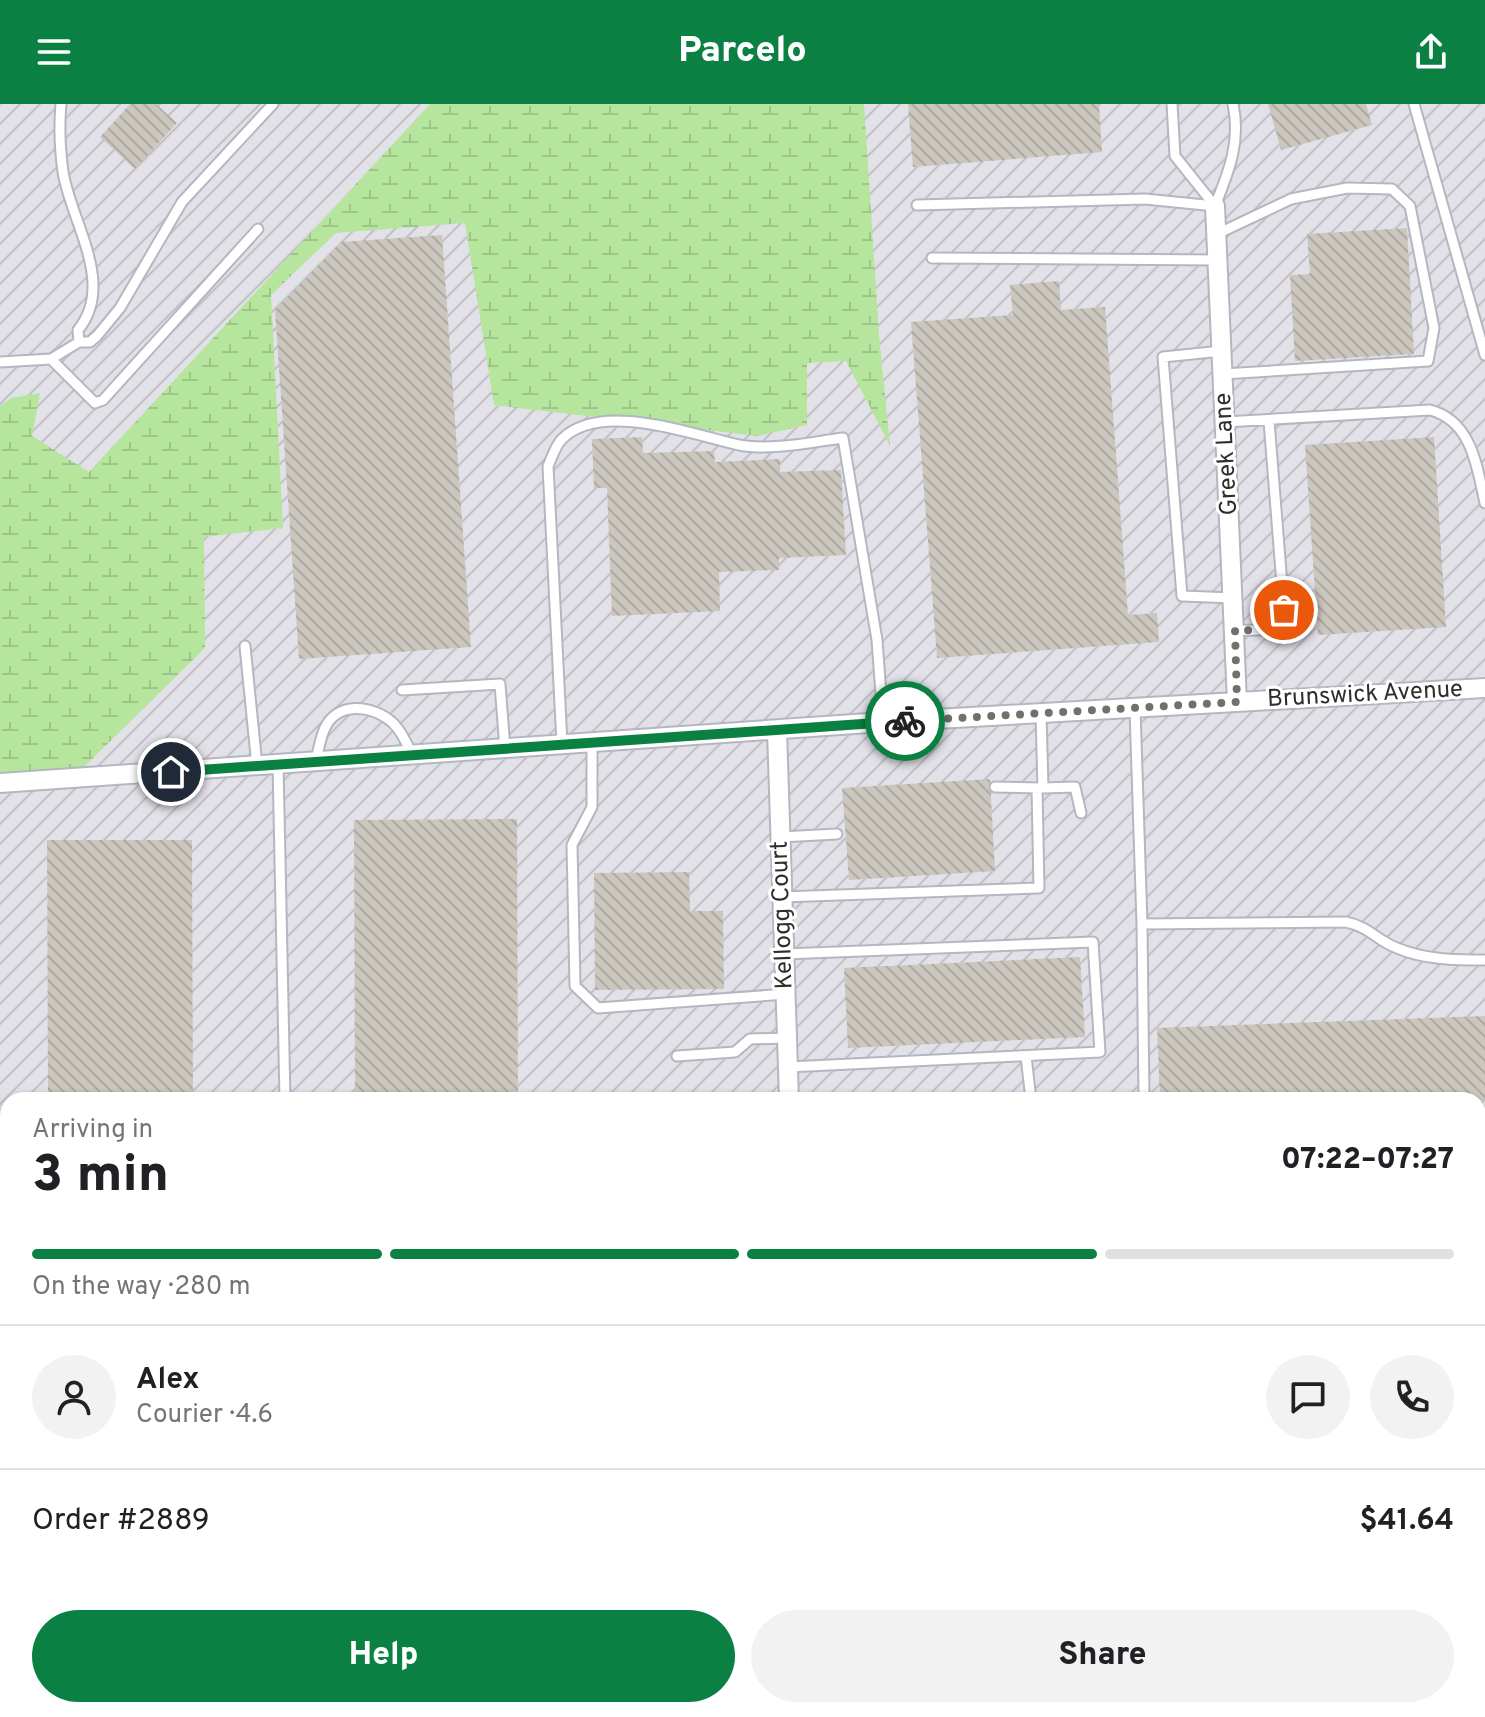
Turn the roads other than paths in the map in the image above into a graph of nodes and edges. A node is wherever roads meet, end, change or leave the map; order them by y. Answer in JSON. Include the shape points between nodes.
{"nodes":[{"id":1,"x":61,"y":104,"type":"edge"},
{"id":2,"x":273,"y":104,"type":"edge"},
{"id":3,"x":1172,"y":104,"type":"edge"},
{"id":4,"x":1233,"y":104,"type":"edge"},
{"id":5,"x":1414,"y":104,"type":"edge"},
{"id":6,"x":917,"y":205,"type":"dead end"},
{"id":7,"x":1215,"y":206,"type":"junction"},
{"id":8,"x":258,"y":229,"type":"dead end"},
{"id":9,"x":1216,"y":234,"type":"junction"},
{"id":10,"x":932,"y":258,"type":"dead end"},
{"id":11,"x":1217,"y":260,"type":"junction"},
{"id":12,"x":79,"y":342,"type":"junction"},
{"id":13,"x":1222,"y":351,"type":"junction"},
{"id":14,"x":1485,"y":355,"type":"edge"},
{"id":15,"x":51,"y":359,"type":"junction"},
{"id":16,"x":0,"y":362,"type":"edge"},
{"id":17,"x":1223,"y":374,"type":"junction"},
{"id":18,"x":1269,"y":421,"type":"junction"},
{"id":19,"x":1225,"y":422,"type":"junction"},
{"id":20,"x":1485,"y":503,"type":"edge"},
{"id":21,"x":1234,"y":598,"type":"junction"},
{"id":22,"x":1235,"y":630,"type":"junction"},
{"id":23,"x":245,"y":646,"type":"dead end"},
{"id":24,"x":1485,"y":688,"type":"edge"},
{"id":25,"x":402,"y":690,"type":"dead end"},
{"id":26,"x":1465,"y":690,"type":"junction"},
{"id":27,"x":1485,"y":698,"type":"edge"},
{"id":28,"x":1237,"y":702,"type":"junction"},
{"id":29,"x":1135,"y":709,"type":"junction"},
{"id":30,"x":1041,"y":714,"type":"junction"},
{"id":31,"x":883,"y":722,"type":"junction"},
{"id":32,"x":777,"y":730,"type":"junction"},
{"id":33,"x":592,"y":743,"type":"junction"},
{"id":34,"x":562,"y":745,"type":"junction"},
{"id":35,"x":505,"y":749,"type":"junction"},
{"id":36,"x":412,"y":755,"type":"junction"},
{"id":37,"x":316,"y":762,"type":"junction"},
{"id":38,"x":278,"y":764,"type":"junction"},
{"id":39,"x":257,"y":766,"type":"junction"},
{"id":40,"x":0,"y":783,"type":"edge"},
{"id":41,"x":995,"y":787,"type":"dead end"},
{"id":42,"x":1040,"y":788,"type":"junction"},
{"id":43,"x":1081,"y":813,"type":"dead end"},
{"id":44,"x":837,"y":834,"type":"dead end"},
{"id":45,"x":780,"y":837,"type":"junction"},
{"id":46,"x":782,"y":897,"type":"junction"},
{"id":47,"x":1142,"y":924,"type":"junction"},
{"id":48,"x":784,"y":954,"type":"junction"},
{"id":49,"x":1485,"y":960,"type":"edge"},
{"id":50,"x":786,"y":994,"type":"junction"},
{"id":51,"x":787,"y":1038,"type":"junction"},
{"id":52,"x":677,"y":1056,"type":"dead end"},
{"id":53,"x":1026,"y":1056,"type":"junction"},
{"id":54,"x":788,"y":1067,"type":"junction"},
{"id":55,"x":285,"y":1092,"type":"edge"},
{"id":56,"x":789,"y":1092,"type":"edge"},
{"id":57,"x":1030,"y":1092,"type":"edge"},
{"id":58,"x":1144,"y":1092,"type":"edge"}],
"edges":[{"from":1,"to":12,"type":"lane","via":[[63,174],[94,284]]},
{"from":2,"to":12,"type":"lane","via":[[182,202],[120,308],[90,342]]},
{"from":3,"to":7,"type":"lane","via":[[1175,156]]},
{"from":4,"to":7,"type":"lane","via":[[1234,159]]},
{"from":5,"to":14,"type":"lane"},
{"from":6,"to":7,"type":"lane","via":[[1145,199]]},
{"from":7,"to":9,"type":"street","name":"Greek Lane"},
{"from":8,"to":15,"type":"lane","via":[[103,400],[95,403]]},
{"from":9,"to":11,"type":"street","name":"Greek Lane"},
{"from":9,"to":17,"type":"lane","via":[[1291,199],[1347,188],[1392,189],[1410,206],[1434,328],[1428,361]]},
{"from":10,"to":11,"type":"lane"},
{"from":11,"to":13,"type":"street","name":"Greek Lane"},
{"from":12,"to":15,"type":"lane"},
{"from":13,"to":17,"type":"street","name":"Greek Lane"},
{"from":13,"to":21,"type":"lane","via":[[1163,357],[1182,596]]},
{"from":15,"to":16,"type":"lane"},
{"from":17,"to":19,"type":"street","name":"Greek Lane"},
{"from":18,"to":19,"type":"lane"},
{"from":18,"to":20,"type":"lane","via":[[1441,413],[1467,439]]},
{"from":18,"to":22,"type":"lane","via":[[1284,610],[1271,629]]},
{"from":19,"to":21,"type":"street","name":"Greek Lane"},
{"from":21,"to":22,"type":"street","name":"Greek Lane"},
{"from":22,"to":28,"type":"street","name":"Greek Lane"},
{"from":23,"to":39,"type":"lane"},
{"from":24,"to":26,"type":"street","name":"Brunswick Avenue"},
{"from":25,"to":35,"type":"lane","via":[[500,684]]},
{"from":26,"to":27,"type":"lane"},
{"from":26,"to":28,"type":"street","name":"Brunswick Avenue"},
{"from":28,"to":29,"type":"street","name":"Brunswick Avenue"},
{"from":29,"to":30,"type":"street","name":"Brunswick Avenue"},
{"from":29,"to":47,"type":"lane"},
{"from":30,"to":31,"type":"street","name":"Brunswick Avenue"},
{"from":30,"to":42,"type":"lane"},
{"from":31,"to":32,"type":"street","name":"Brunswick Avenue"},
{"from":31,"to":34,"type":"lane","via":[[877,640],[843,438],[741,446],[625,421],[579,426],[560,440],[548,466]]},
{"from":32,"to":33,"type":"street","name":"Brunswick Avenue"},
{"from":32,"to":45,"type":"street","name":"Kellogg Court"},
{"from":33,"to":34,"type":"street","name":"Brunswick Avenue"},
{"from":33,"to":50,"type":"lane","via":[[592,807],[572,845],[575,986],[598,1008]]},
{"from":34,"to":35,"type":"street","name":"Brunswick Avenue"},
{"from":35,"to":36,"type":"street","name":"Brunswick Avenue"},
{"from":36,"to":37,"type":"street","name":"Brunswick Avenue"},
{"from":36,"to":37,"type":"lane","via":[[392,722],[355,707],[332,717]]},
{"from":37,"to":38,"type":"street","name":"Brunswick Avenue"},
{"from":38,"to":39,"type":"street","name":"Brunswick Avenue"},
{"from":38,"to":55,"type":"lane"},
{"from":39,"to":40,"type":"street","name":"Brunswick Avenue"},
{"from":41,"to":42,"type":"lane"},
{"from":42,"to":43,"type":"lane","via":[[1075,787]]},
{"from":42,"to":46,"type":"lane","via":[[1039,888]]},
{"from":44,"to":45,"type":"lane"},
{"from":45,"to":46,"type":"street","name":"Kellogg Court"},
{"from":46,"to":48,"type":"street","name":"Kellogg Court"},
{"from":47,"to":49,"type":"lane","via":[[1346,922],[1365,926],[1394,947],[1426,958]]},
{"from":47,"to":58,"type":"lane"},
{"from":48,"to":50,"type":"street","name":"Kellogg Court"},
{"from":48,"to":53,"type":"lane","via":[[1093,942],[1100,1052]]},
{"from":50,"to":51,"type":"street","name":"Kellogg Court"},
{"from":51,"to":52,"type":"lane","via":[[750,1039],[735,1052]]},
{"from":51,"to":54,"type":"street","name":"Kellogg Court"},
{"from":53,"to":54,"type":"lane"},
{"from":53,"to":57,"type":"lane"},
{"from":54,"to":56,"type":"street","name":"Kellogg Court"}]}
